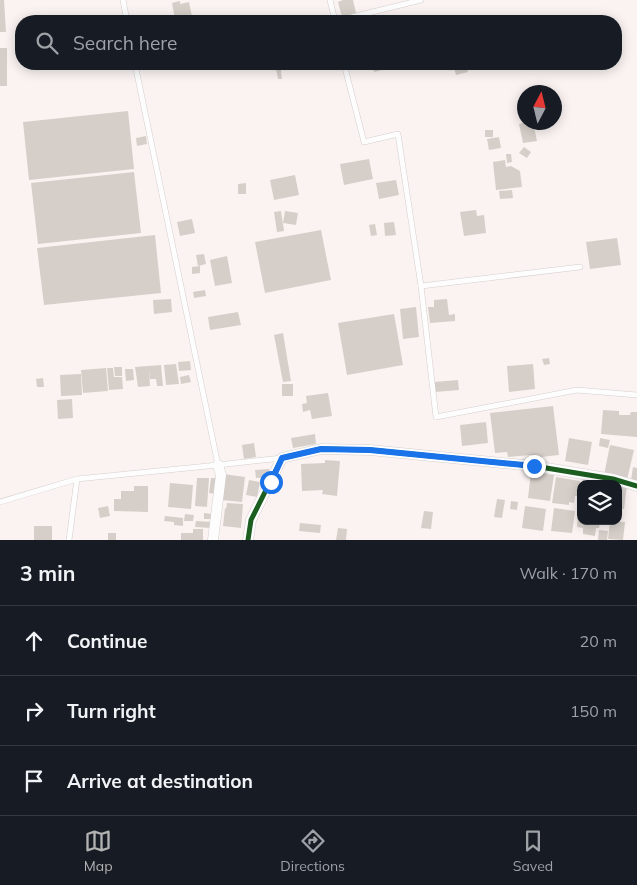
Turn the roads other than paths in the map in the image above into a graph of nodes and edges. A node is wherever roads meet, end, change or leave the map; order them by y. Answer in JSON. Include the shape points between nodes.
{"nodes":[{"id":1,"x":123,"y":0,"type":"edge"},
{"id":2,"x":330,"y":0,"type":"edge"},
{"id":3,"x":421,"y":0,"type":"edge"},
{"id":4,"x":126,"y":15,"type":"edge"},
{"id":5,"x":334,"y":15,"type":"edge"},
{"id":6,"x":360,"y":15,"type":"edge"},
{"id":7,"x":136,"y":70,"type":"edge"},
{"id":8,"x":346,"y":70,"type":"edge"},
{"id":9,"x":580,"y":267,"type":"dead end"},
{"id":10,"x":421,"y":286,"type":"junction"},
{"id":11,"x":637,"y":395,"type":"edge"},
{"id":12,"x":282,"y":458,"type":"junction"},
{"id":13,"x":218,"y":465,"type":"junction"},
{"id":14,"x":77,"y":479,"type":"junction"},
{"id":15,"x":637,"y":486,"type":"edge"},
{"id":16,"x":0,"y":502,"type":"edge"},
{"id":17,"x":68,"y":540,"type":"edge"},
{"id":18,"x":213,"y":540,"type":"edge"},
{"id":19,"x":248,"y":540,"type":"edge"}],
"edges":[{"from":1,"to":4,"type":"lane"},
{"from":2,"to":5,"type":"lane"},
{"from":3,"to":6,"type":"lane"},
{"from":7,"to":13,"type":"lane"},
{"from":8,"to":10,"type":"lane","via":[[364,142],[398,134]]},
{"from":9,"to":10,"type":"lane"},
{"from":10,"to":11,"type":"lane","via":[[436,417],[577,390]]},
{"from":12,"to":13,"type":"lane"},
{"from":12,"to":15,"type":"street","via":[[321,449],[370,450],[534,466]]},
{"from":12,"to":19,"type":"street","via":[[251,520]]},
{"from":13,"to":14,"type":"lane"},
{"from":13,"to":18,"type":"street","via":[[221,475]]},
{"from":14,"to":16,"type":"lane"},
{"from":14,"to":17,"type":"lane"}]}
